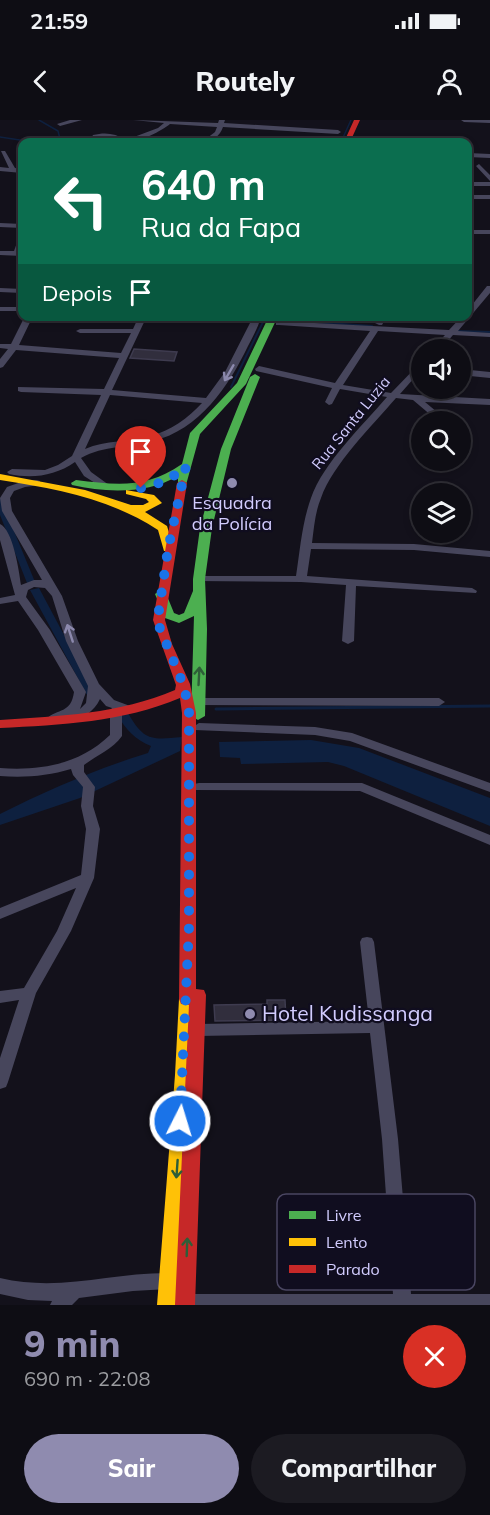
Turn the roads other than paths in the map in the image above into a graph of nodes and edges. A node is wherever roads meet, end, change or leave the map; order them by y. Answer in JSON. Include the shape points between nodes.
{"nodes":[{"id":1,"x":79,"y":120,"type":"edge"},
{"id":2,"x":136,"y":120,"type":"edge"},
{"id":3,"x":357,"y":120,"type":"edge"},
{"id":4,"x":363,"y":120,"type":"edge"},
{"id":5,"x":464,"y":120,"type":"edge"},
{"id":6,"x":490,"y":121,"type":"edge"},
{"id":7,"x":168,"y":123,"type":"junction"},
{"id":8,"x":221,"y":123,"type":"edge"},
{"id":9,"x":60,"y":124,"type":"dead end"},
{"id":10,"x":343,"y":137,"type":"edge"},
{"id":11,"x":94,"y":138,"type":"edge"},
{"id":12,"x":119,"y":138,"type":"edge"},
{"id":13,"x":135,"y":138,"type":"edge"},
{"id":14,"x":211,"y":138,"type":"edge"},
{"id":15,"x":355,"y":138,"type":"edge"},
{"id":16,"x":3,"y":153,"type":"dead end"},
{"id":17,"x":472,"y":155,"type":"edge"},
{"id":18,"x":490,"y":156,"type":"edge"},
{"id":19,"x":479,"y":165,"type":"dead end"},
{"id":20,"x":0,"y":169,"type":"edge"},
{"id":21,"x":13,"y":170,"type":"junction"},
{"id":22,"x":18,"y":171,"type":"edge"},
{"id":23,"x":490,"y":179,"type":"edge"},
{"id":24,"x":472,"y":184,"type":"edge"},
{"id":25,"x":490,"y":184,"type":"edge"},
{"id":26,"x":472,"y":197,"type":"edge"},
{"id":27,"x":490,"y":197,"type":"edge"},
{"id":28,"x":0,"y":225,"type":"edge"},
{"id":29,"x":18,"y":226,"type":"edge"},
{"id":30,"x":472,"y":234,"type":"edge"},
{"id":31,"x":490,"y":234,"type":"edge"},
{"id":32,"x":0,"y":253,"type":"edge"},
{"id":33,"x":18,"y":254,"type":"edge"},
{"id":34,"x":490,"y":288,"type":"edge"},
{"id":35,"x":0,"y":290,"type":"edge"},
{"id":36,"x":18,"y":291,"type":"edge"},
{"id":37,"x":0,"y":309,"type":"edge"},
{"id":38,"x":18,"y":309,"type":"edge"},
{"id":39,"x":472,"y":313,"type":"edge"},
{"id":40,"x":26,"y":321,"type":"edge"},
{"id":41,"x":140,"y":321,"type":"edge"},
{"id":42,"x":256,"y":321,"type":"edge"},
{"id":43,"x":278,"y":321,"type":"edge"},
{"id":44,"x":279,"y":321,"type":"edge"},
{"id":45,"x":339,"y":321,"type":"edge"},
{"id":46,"x":462,"y":321,"type":"edge"},
{"id":47,"x":379,"y":323,"type":"edge"},
{"id":48,"x":454,"y":329,"type":"junction"},
{"id":49,"x":490,"y":329,"type":"edge"},
{"id":50,"x":80,"y":331,"type":"dead end"},
{"id":51,"x":135,"y":331,"type":"junction"},
{"id":52,"x":490,"y":335,"type":"edge"},
{"id":53,"x":445,"y":339,"type":"edge"},
{"id":54,"x":0,"y":346,"type":"edge"},
{"id":55,"x":13,"y":348,"type":"junction"},
{"id":56,"x":123,"y":356,"type":"junction"},
{"id":57,"x":0,"y":365,"type":"edge"},
{"id":58,"x":259,"y":369,"type":"junction"},
{"id":59,"x":471,"y":373,"type":"edge"},
{"id":60,"x":490,"y":375,"type":"edge"},
{"id":61,"x":411,"y":376,"type":"edge"},
{"id":62,"x":338,"y":386,"type":"junction"},
{"id":63,"x":21,"y":390,"type":"dead end"},
{"id":64,"x":106,"y":391,"type":"junction"},
{"id":65,"x":394,"y":394,"type":"junction"},
{"id":66,"x":411,"y":397,"type":"edge"},
{"id":67,"x":417,"y":399,"type":"edge"},
{"id":68,"x":444,"y":399,"type":"edge"},
{"id":69,"x":209,"y":400,"type":"junction"},
{"id":70,"x":329,"y":402,"type":"dead end"},
{"id":71,"x":490,"y":402,"type":"edge"},
{"id":72,"x":432,"y":411,"type":"edge"},
{"id":73,"x":190,"y":448,"type":"junction"},
{"id":74,"x":226,"y":451,"type":"junction"},
{"id":75,"x":76,"y":457,"type":"junction"},
{"id":76,"x":186,"y":466,"type":"junction"},
{"id":77,"x":4,"y":472,"type":"edge"},
{"id":78,"x":44,"y":484,"type":"junction"},
{"id":79,"x":104,"y":493,"type":"junction"},
{"id":80,"x":0,"y":526,"type":"edge"},
{"id":81,"x":305,"y":546,"type":"junction"},
{"id":82,"x":168,"y":549,"type":"junction"},
{"id":83,"x":490,"y":554,"type":"edge"},
{"id":84,"x":13,"y":566,"type":"junction"},
{"id":85,"x":0,"y":567,"type":"edge"},
{"id":86,"x":301,"y":579,"type":"junction"},
{"id":87,"x":351,"y":584,"type":"junction"},
{"id":88,"x":199,"y":585,"type":"junction"},
{"id":89,"x":53,"y":588,"type":"junction"},
{"id":90,"x":472,"y":591,"type":"dead end"},
{"id":91,"x":161,"y":593,"type":"junction"},
{"id":92,"x":21,"y":597,"type":"junction"},
{"id":93,"x":0,"y":601,"type":"edge"},
{"id":94,"x":348,"y":641,"type":"dead end"},
{"id":95,"x":183,"y":684,"type":"junction"},
{"id":96,"x":94,"y":686,"type":"junction"},
{"id":97,"x":198,"y":702,"type":"junction"},
{"id":98,"x":439,"y":702,"type":"dead end"},
{"id":99,"x":146,"y":705,"type":"junction"},
{"id":100,"x":121,"y":710,"type":"junction"},
{"id":101,"x":71,"y":717,"type":"junction"},
{"id":102,"x":46,"y":721,"type":"junction"},
{"id":103,"x":0,"y":724,"type":"edge"},
{"id":104,"x":194,"y":730,"type":"junction"},
{"id":105,"x":195,"y":754,"type":"junction"},
{"id":106,"x":80,"y":761,"type":"junction"},
{"id":107,"x":0,"y":772,"type":"edge"},
{"id":108,"x":199,"y":788,"type":"junction"},
{"id":109,"x":490,"y":788,"type":"edge"},
{"id":110,"x":490,"y":840,"type":"edge"},
{"id":111,"x":87,"y":879,"type":"junction"},
{"id":112,"x":0,"y":914,"type":"edge"},
{"id":113,"x":367,"y":942,"type":"dead end"},
{"id":114,"x":29,"y":993,"type":"junction"},
{"id":115,"x":0,"y":998,"type":"edge"},
{"id":116,"x":378,"y":1027,"type":"junction"},
{"id":117,"x":198,"y":1030,"type":"junction"},
{"id":118,"x":0,"y":1082,"type":"edge"},
{"id":119,"x":394,"y":1194,"type":"edge"},
{"id":120,"x":168,"y":1281,"type":"junction"},
{"id":121,"x":0,"y":1286,"type":"edge"},
{"id":122,"x":76,"y":1288,"type":"junction"},
{"id":123,"x":403,"y":1290,"type":"edge"},
{"id":124,"x":490,"y":1303,"type":"edge"},
{"id":125,"x":179,"y":1304,"type":"edge"},
{"id":126,"x":404,"y":1304,"type":"junction"},
{"id":127,"x":59,"y":1305,"type":"edge"}],
"edges":[{"from":1,"to":9,"type":"street"},
{"from":2,"to":7,"type":"street"},
{"from":3,"to":10,"type":"main road"},
{"from":4,"to":15,"type":"main road"},
{"from":5,"to":6,"type":"street"},
{"from":7,"to":8,"type":"street"},
{"from":7,"to":13,"type":"street"},
{"from":8,"to":10,"type":"street"},
{"from":8,"to":14,"type":"street"},
{"from":11,"to":12,"type":"street","via":[[111,134]]},
{"from":16,"to":21,"type":"street"},
{"from":17,"to":18,"type":"street"},
{"from":19,"to":23,"type":"street"},
{"from":20,"to":21,"type":"street"},
{"from":21,"to":22,"type":"street"},
{"from":24,"to":25,"type":"street"},
{"from":26,"to":27,"type":"street"},
{"from":28,"to":29,"type":"street"},
{"from":30,"to":31,"type":"street"},
{"from":32,"to":33,"type":"street"},
{"from":34,"to":39,"type":"street","via":[[479,309]]},
{"from":35,"to":36,"type":"street"},
{"from":37,"to":38,"type":"street"},
{"from":40,"to":55,"type":"street"},
{"from":41,"to":51,"type":"street"},
{"from":42,"to":69,"type":"street","one_way":true,"via":[[228,377]]},
{"from":43,"to":73,"type":"main road","via":[[237,390],[199,426]]},
{"from":44,"to":58,"type":"main road"},
{"from":45,"to":47,"type":"street"},
{"from":46,"to":48,"type":"street"},
{"from":47,"to":48,"type":"street"},
{"from":47,"to":62,"type":"street"},
{"from":48,"to":49,"type":"street"},
{"from":48,"to":52,"type":"street"},
{"from":48,"to":53,"type":"street"},
{"from":50,"to":51,"type":"street"},
{"from":51,"to":56,"type":"street"},
{"from":54,"to":55,"type":"street"},
{"from":55,"to":56,"type":"street"},
{"from":55,"to":57,"type":"street"},
{"from":56,"to":64,"type":"street"},
{"from":58,"to":62,"type":"street"},
{"from":58,"to":74,"type":"main road"},
{"from":59,"to":60,"type":"street"},
{"from":61,"to":65,"type":"street","name":"Rua Santa Luzia"},
{"from":62,"to":65,"type":"street"},
{"from":62,"to":70,"type":"street"},
{"from":63,"to":64,"type":"street"},
{"from":64,"to":69,"type":"street"},
{"from":64,"to":75,"type":"street"},
{"from":65,"to":66,"type":"street"},
{"from":65,"to":81,"type":"street","name":"Rua Santa Luzia","via":[[326,477],[315,497]]},
{"from":67,"to":72,"type":"street"},
{"from":68,"to":71,"type":"street"},
{"from":69,"to":75,"type":"street","via":[[161,436],[98,447]]},
{"from":73,"to":74,"type":"main road","via":[[206,429],[218,426],[225,432]]},
{"from":73,"to":76,"type":"main road"},
{"from":74,"to":88,"type":"main road","via":[[209,515]]},
{"from":75,"to":77,"type":"street","via":[[49,473]]},
{"from":75,"to":79,"type":"street"},
{"from":76,"to":79,"type":"main road","via":[[154,486]]},
{"from":76,"to":82,"type":"main road"},
{"from":77,"to":78,"type":"main road"},
{"from":77,"to":79,"type":"main road"},
{"from":78,"to":79,"type":"main road"},
{"from":78,"to":89,"type":"street","via":[[13,486],[5,498],[7,511]]},
{"from":79,"to":82,"type":"main road","via":[[158,523],[166,535]]},
{"from":80,"to":84,"type":"street"},
{"from":81,"to":83,"type":"street","via":[[414,547]]},
{"from":81,"to":86,"type":"street","name":"Rua Santa Luzia"},
{"from":82,"to":91,"type":"main road"},
{"from":84,"to":85,"type":"street"},
{"from":84,"to":92,"type":"street"},
{"from":86,"to":87,"type":"street"},
{"from":86,"to":88,"type":"street"},
{"from":87,"to":90,"type":"street"},
{"from":87,"to":94,"type":"street"},
{"from":88,"to":91,"type":"main road","via":[[194,608],[179,619],[169,615]]},
{"from":97,"to":88,"type":"main road","one_way":true},
{"from":89,"to":92,"type":"street","via":[[29,584],[23,588]]},
{"from":96,"to":89,"type":"street","one_way":true},
{"from":91,"to":95,"type":"main road","via":[[159,626]]},
{"from":92,"to":93,"type":"street"},
{"from":92,"to":102,"type":"street","via":[[80,692],[80,702],[70,712]]},
{"from":95,"to":99,"type":"main road","via":[[181,692],[172,698]]},
{"from":95,"to":104,"type":"main road"},
{"from":96,"to":100,"type":"street"},
{"from":96,"to":101,"type":"street","via":[[95,701]]},
{"from":97,"to":98,"type":"street"},
{"from":97,"to":104,"type":"main road"},
{"from":99,"to":100,"type":"main road"},
{"from":99,"to":104,"type":"main road","via":[[175,709]]},
{"from":100,"to":101,"type":"main road"},
{"from":100,"to":106,"type":"street","via":[[116,736]]},
{"from":101,"to":102,"type":"main road"},
{"from":102,"to":103,"type":"main road"},
{"from":104,"to":105,"type":"main road"},
{"from":104,"to":109,"type":"street","via":[[315,731],[352,737]]},
{"from":105,"to":108,"type":"main road"},
{"from":105,"to":120,"type":"main road","one_way":true,"via":[[184,1075]]},
{"from":106,"to":107,"type":"street","via":[[37,772]]},
{"from":106,"to":111,"type":"street","via":[[93,829]]},
{"from":108,"to":110,"type":"street","via":[[362,787]]},
{"from":108,"to":117,"type":"main road"},
{"from":111,"to":112,"type":"street"},
{"from":111,"to":114,"type":"street"},
{"from":113,"to":116,"type":"street"},
{"from":114,"to":115,"type":"street"},
{"from":114,"to":118,"type":"street"},
{"from":116,"to":117,"type":"street"},
{"from":116,"to":119,"type":"street"},
{"from":125,"to":117,"type":"main road","one_way":true},
{"from":120,"to":122,"type":"street"},
{"from":120,"to":125,"type":"main road"},
{"from":121,"to":122,"type":"street","via":[[27,1292]]},
{"from":122,"to":127,"type":"street"},
{"from":123,"to":126,"type":"street"},
{"from":124,"to":126,"type":"street"},
{"from":125,"to":126,"type":"street"}]}
